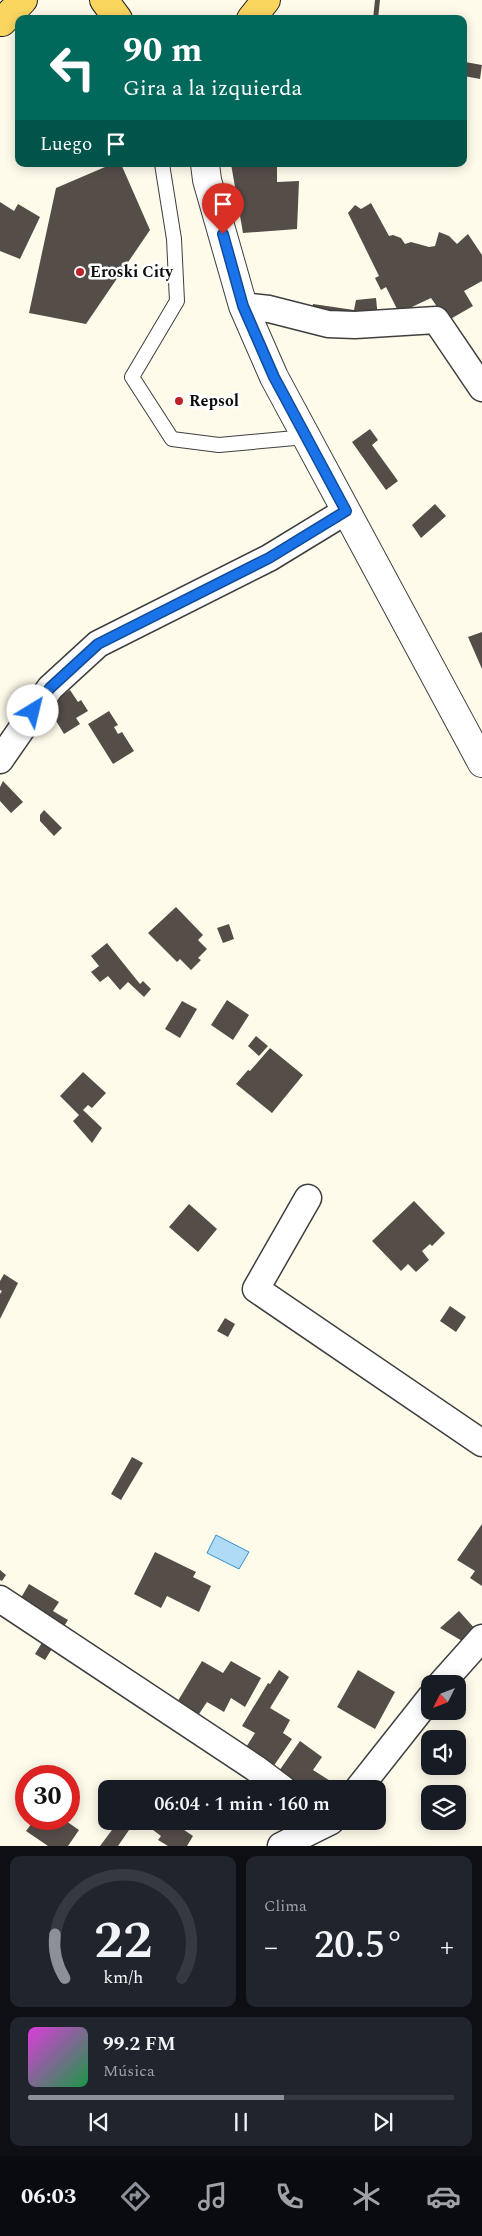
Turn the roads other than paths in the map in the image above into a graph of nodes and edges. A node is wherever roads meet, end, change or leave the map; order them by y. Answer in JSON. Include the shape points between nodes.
{"nodes":[{"id":1,"x":23,"y":0,"type":"edge"},
{"id":2,"x":104,"y":0,"type":"edge"},
{"id":3,"x":266,"y":0,"type":"edge"},
{"id":4,"x":115,"y":15,"type":"edge"},
{"id":5,"x":254,"y":15,"type":"edge"},
{"id":6,"x":7,"y":22,"type":"edge"},
{"id":7,"x":162,"y":167,"type":"edge"},
{"id":8,"x":205,"y":167,"type":"edge"},
{"id":9,"x":243,"y":306,"type":"junction"},
{"id":10,"x":482,"y":388,"type":"edge"},
{"id":11,"x":306,"y":437,"type":"junction"},
{"id":12,"x":346,"y":511,"type":"junction"},
{"id":13,"x":0,"y":760,"type":"edge"},
{"id":14,"x":482,"y":763,"type":"edge"},
{"id":15,"x":308,"y":1198,"type":"dead end"},
{"id":16,"x":482,"y":1443,"type":"edge"},
{"id":17,"x":0,"y":1599,"type":"edge"},
{"id":18,"x":482,"y":1638,"type":"edge"},
{"id":19,"x":449,"y":1675,"type":"edge"},
{"id":20,"x":421,"y":1709,"type":"edge"},
{"id":21,"x":271,"y":1780,"type":"edge"},
{"id":22,"x":365,"y":1780,"type":"edge"},
{"id":23,"x":312,"y":1830,"type":"edge"},
{"id":24,"x":281,"y":1846,"type":"edge"}],
"edges":[{"from":1,"to":6,"type":"main road"},
{"from":2,"to":4,"type":"main road"},
{"from":3,"to":5,"type":"main road"},
{"from":7,"to":11,"type":"lane","via":[[174,239],[177,301],[132,377],[172,439],[219,445]]},
{"from":8,"to":9,"type":"street"},
{"from":9,"to":10,"type":"street","via":[[328,324],[436,320]]},
{"from":9,"to":11,"type":"street","via":[[274,377]]},
{"from":11,"to":12,"type":"street"},
{"from":12,"to":13,"type":"street","via":[[269,558],[98,644],[50,688]]},
{"from":12,"to":14,"type":"street"},
{"from":15,"to":16,"type":"street","via":[[256,1289]]},
{"from":17,"to":21,"type":"street"},
{"from":18,"to":19,"type":"street"},
{"from":20,"to":22,"type":"street"},
{"from":23,"to":24,"type":"street"}]}
